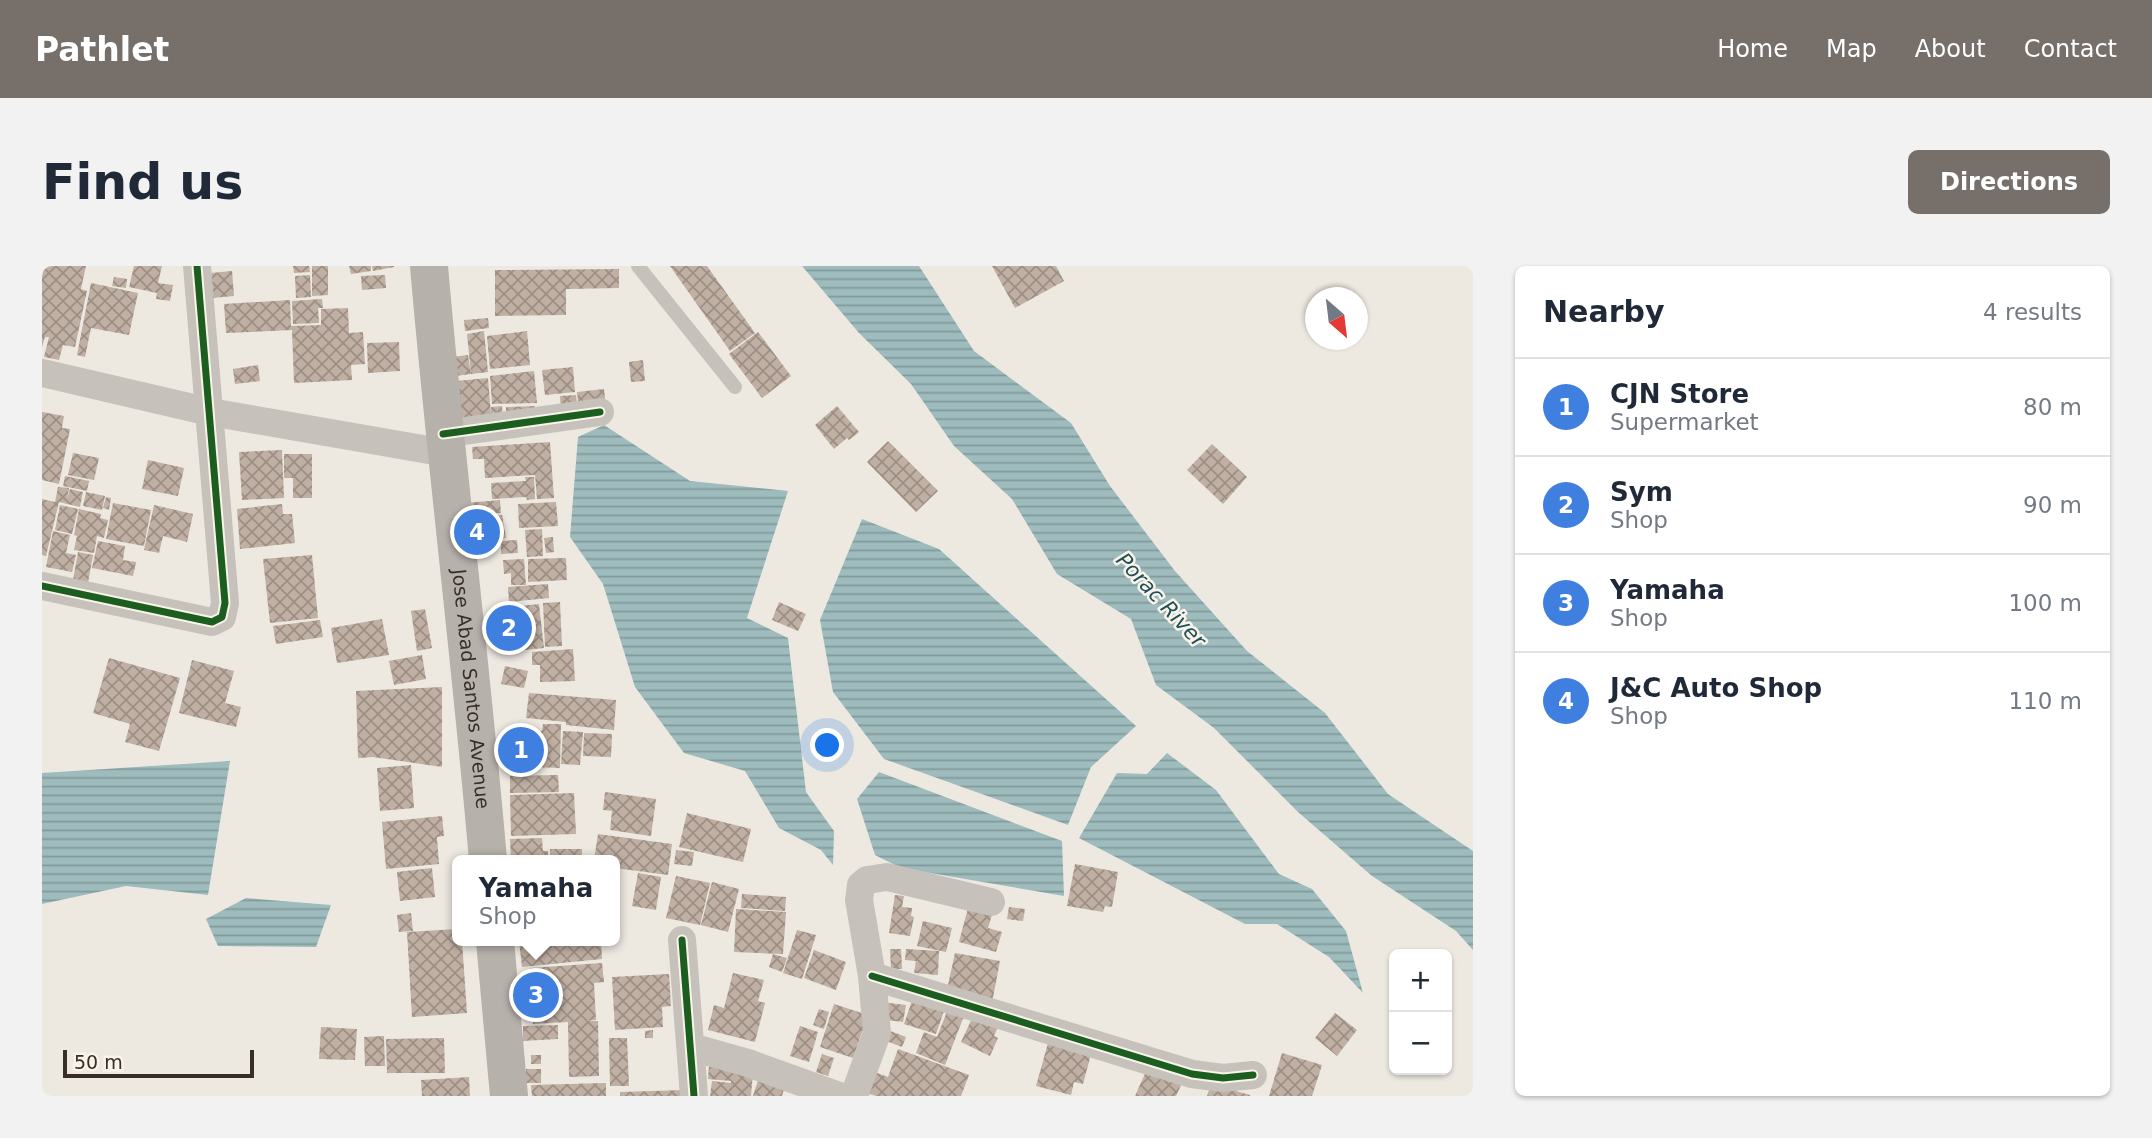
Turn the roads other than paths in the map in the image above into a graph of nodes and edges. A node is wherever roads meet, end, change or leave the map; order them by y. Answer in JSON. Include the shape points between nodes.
{"nodes":[{"id":1,"x":197,"y":266,"type":"edge"},
{"id":2,"x":429,"y":266,"type":"edge"},
{"id":3,"x":638,"y":266,"type":"edge"},
{"id":4,"x":42,"y":373,"type":"edge"},
{"id":5,"x":735,"y":387,"type":"dead end"},
{"id":6,"x":210,"y":412,"type":"junction"},
{"id":7,"x":600,"y":412,"type":"dead end"},
{"id":8,"x":444,"y":443,"type":"junction"},
{"id":9,"x":42,"y":586,"type":"edge"},
{"id":10,"x":488,"y":855,"type":"edge"},
{"id":11,"x":991,"y":902,"type":"dead end"},
{"id":12,"x":682,"y":940,"type":"dead end"},
{"id":13,"x":495,"y":946,"type":"edge"},
{"id":14,"x":872,"y":976,"type":"junction"},
{"id":15,"x":691,"y":1047,"type":"junction"},
{"id":16,"x":1253,"y":1075,"type":"dead end"},
{"id":17,"x":509,"y":1096,"type":"edge"},
{"id":18,"x":694,"y":1096,"type":"edge"},
{"id":19,"x":839,"y":1096,"type":"edge"},
{"id":20,"x":854,"y":1096,"type":"edge"}],
"edges":[{"from":1,"to":6,"type":"street"},
{"from":2,"to":8,"type":"main road","name":"Jose Abad Santos Avenue"},
{"from":3,"to":5,"type":"lane"},
{"from":4,"to":6,"type":"street"},
{"from":6,"to":8,"type":"street"},
{"from":6,"to":9,"type":"street","via":[[225,603],[222,617],[212,622]]},
{"from":7,"to":8,"type":"street"},
{"from":8,"to":10,"type":"main road","name":"Jose Abad Santos Avenue"},
{"from":11,"to":14,"type":"street","via":[[887,877],[867,880],[858,891]]},
{"from":12,"to":15,"type":"street"},
{"from":13,"to":17,"type":"main road"},
{"from":14,"to":16,"type":"street","via":[[1192,1074]]},
{"from":14,"to":20,"type":"street","via":[[877,1033]]},
{"from":15,"to":18,"type":"street"},
{"from":15,"to":19,"type":"street"}]}
